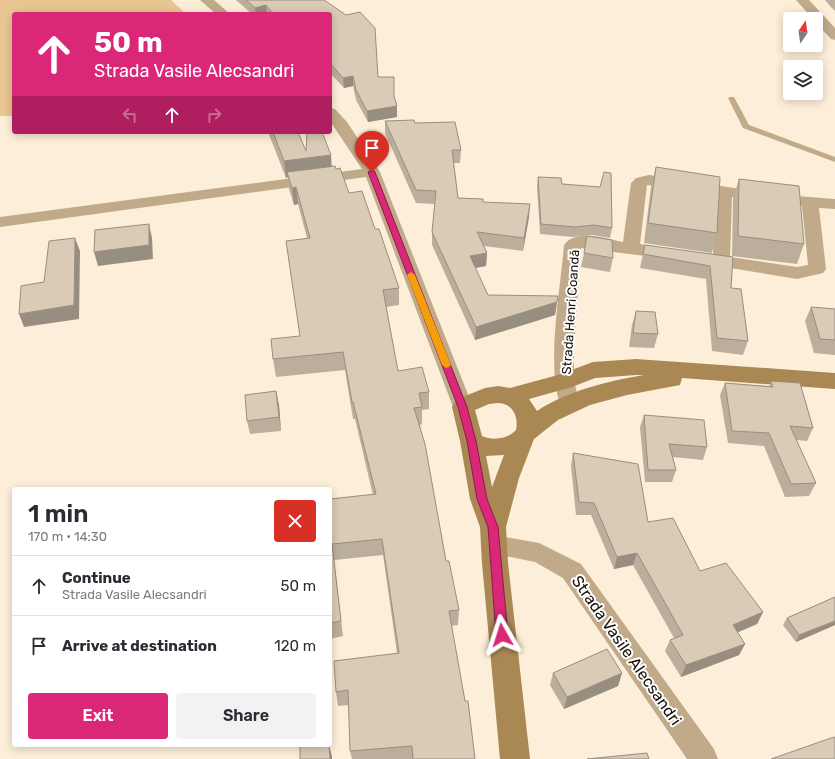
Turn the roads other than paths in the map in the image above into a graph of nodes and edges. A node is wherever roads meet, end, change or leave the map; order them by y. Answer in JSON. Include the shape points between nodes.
{"nodes":[{"id":1,"x":206,"y":0,"type":"edge"},
{"id":2,"x":802,"y":0,"type":"edge"},
{"id":3,"x":221,"y":12,"type":"edge"},
{"id":4,"x":829,"y":23,"type":"edge"},
{"id":5,"x":835,"y":36,"type":"edge"},
{"id":6,"x":732,"y":98,"type":"dead end"},
{"id":7,"x":332,"y":114,"type":"edge"},
{"id":8,"x":835,"y":160,"type":"edge"},
{"id":9,"x":372,"y":172,"type":"junction"},
{"id":10,"x":724,"y":190,"type":"junction"},
{"id":11,"x":810,"y":202,"type":"junction"},
{"id":12,"x":835,"y":204,"type":"edge"},
{"id":13,"x":0,"y":222,"type":"edge"},
{"id":14,"x":631,"y":248,"type":"junction"},
{"id":15,"x":721,"y":262,"type":"junction"},
{"id":16,"x":723,"y":374,"type":"junction"},
{"id":17,"x":564,"y":381,"type":"junction"},
{"id":18,"x":835,"y":381,"type":"edge"},
{"id":19,"x":510,"y":396,"type":"junction"},
{"id":20,"x":570,"y":405,"type":"junction"},
{"id":21,"x":462,"y":407,"type":"junction"},
{"id":22,"x":525,"y":433,"type":"junction"},
{"id":23,"x":472,"y":441,"type":"junction"},
{"id":24,"x":493,"y":536,"type":"junction"},
{"id":25,"x":515,"y":759,"type":"edge"},
{"id":26,"x":704,"y":759,"type":"edge"}],
"edges":[{"from":1,"to":3,"type":"street"},
{"from":2,"to":4,"type":"street"},
{"from":4,"to":5,"type":"street"},
{"from":6,"to":8,"type":"lane","via":[[746,126]]},
{"from":7,"to":9,"type":"street","via":[[342,125]]},
{"from":9,"to":13,"type":"street"},
{"from":9,"to":21,"type":"street"},
{"from":10,"to":11,"type":"street"},
{"from":10,"to":14,"type":"street","via":[[642,181],[639,183]]},
{"from":10,"to":15,"type":"street"},
{"from":11,"to":12,"type":"street"},
{"from":11,"to":15,"type":"street","name":"Strada Henri Coandă","via":[[817,269],[797,274]]},
{"from":14,"to":15,"type":"street","name":"Strada Henri Coandă"},
{"from":14,"to":17,"type":"street","name":"Strada Henri Coandă","via":[[581,241],[573,245],[564,349]]},
{"from":16,"to":17,"type":"street","name":"Strada Henri Coandă","via":[[617,367],[594,370]]},
{"from":16,"to":18,"type":"street","name":"Strada Henri Coandă"},
{"from":16,"to":20,"type":"street","name":"Strada Henri Coandă","via":[[632,385]]},
{"from":17,"to":19,"type":"street","name":"Strada Henri Coandă"},
{"from":17,"to":20,"type":"street","name":"Strada Henri Coandă"},
{"from":19,"to":21,"type":"street","via":[[484,397]]},
{"from":19,"to":22,"type":"street","via":[[527,414]]},
{"from":20,"to":22,"type":"street","name":"Strada Henri Coandă","via":[[552,413]]},
{"from":21,"to":23,"type":"street"},
{"from":22,"to":23,"type":"street","via":[[516,443],[495,448]]},
{"from":22,"to":24,"type":"street","via":[[507,478]]},
{"from":23,"to":24,"type":"street","via":[[482,499]]},
{"from":24,"to":25,"type":"street"},
{"from":24,"to":26,"type":"street","name":"Strada Vasile Alecsandri","via":[[538,553],[572,571]]}]}
